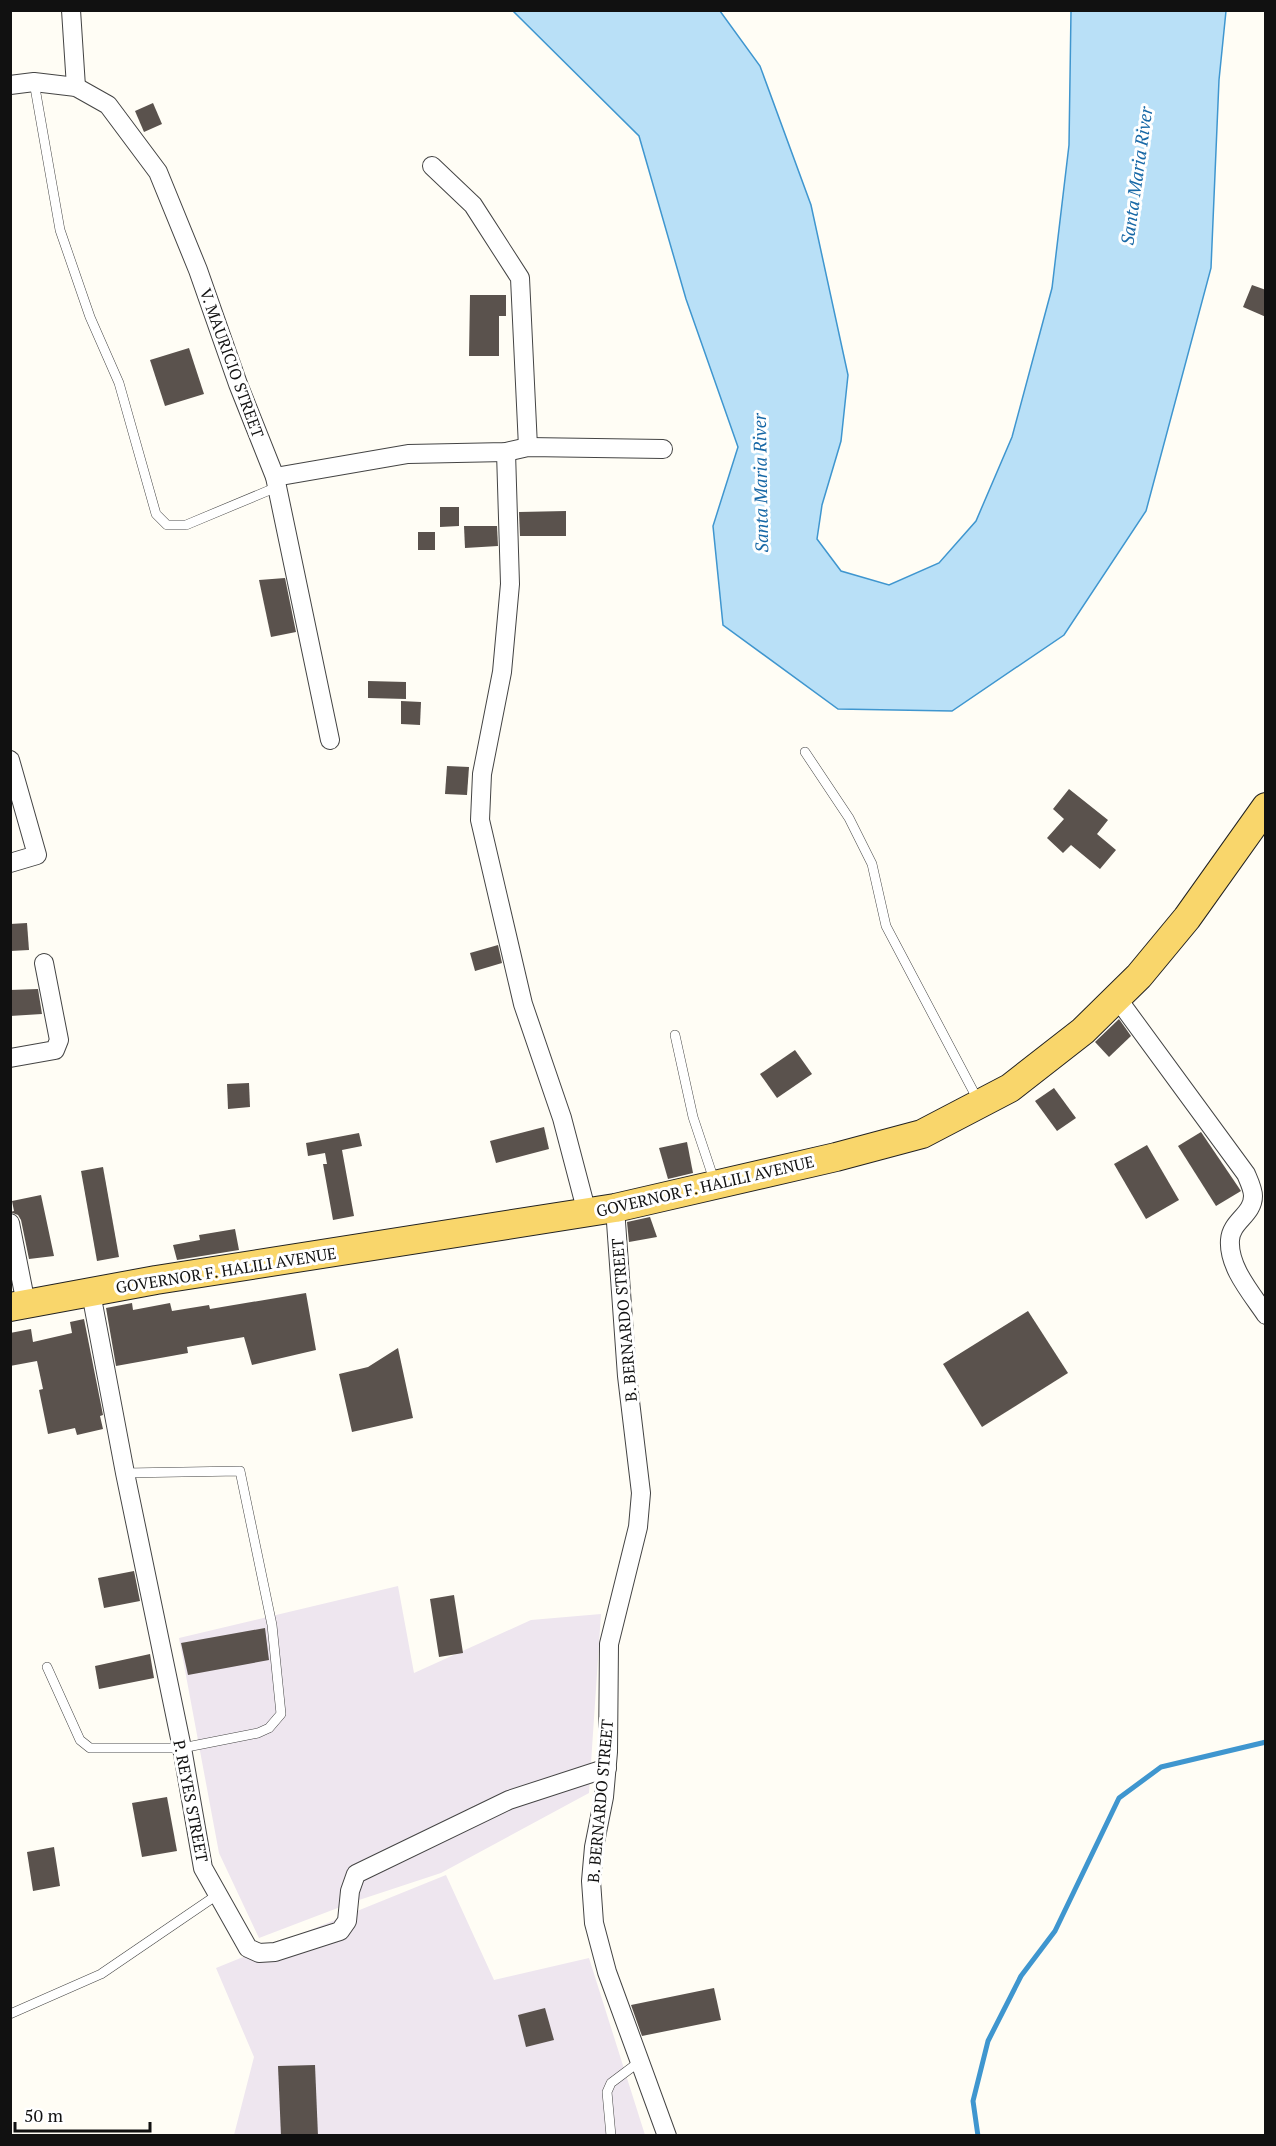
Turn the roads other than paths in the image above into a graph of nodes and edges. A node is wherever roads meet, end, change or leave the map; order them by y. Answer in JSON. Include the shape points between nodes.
{"nodes":[{"id":1,"x":71,"y":10,"type":"edge"},
{"id":2,"x":34,"y":82,"type":"junction"},
{"id":3,"x":10,"y":85,"type":"edge"},
{"id":4,"x":76,"y":87,"type":"junction"},
{"id":5,"x":432,"y":166,"type":"dead end"},
{"id":6,"x":528,"y":447,"type":"junction"},
{"id":7,"x":663,"y":449,"type":"dead end"},
{"id":8,"x":506,"y":452,"type":"junction"},
{"id":9,"x":276,"y":482,"type":"junction"},
{"id":10,"x":330,"y":740,"type":"dead end"},
{"id":11,"x":805,"y":752,"type":"dead end"},
{"id":12,"x":10,"y":760,"type":"edge"},
{"id":13,"x":1266,"y":807,"type":"edge"},
{"id":14,"x":10,"y":863,"type":"edge"},
{"id":15,"x":44,"y":963,"type":"dead end"},
{"id":16,"x":1117,"y":998,"type":"junction"},
{"id":17,"x":675,"y":1035,"type":"dead end"},
{"id":18,"x":10,"y":1058,"type":"edge"},
{"id":19,"x":980,"y":1104,"type":"junction"},
{"id":20,"x":716,"y":1185,"type":"junction"},
{"id":21,"x":615,"y":1208,"type":"junction"},
{"id":22,"x":587,"y":1213,"type":"junction"},
{"id":23,"x":10,"y":1222,"type":"edge"},
{"id":24,"x":90,"y":1293,"type":"junction"},
{"id":25,"x":18,"y":1306,"type":"edge"},
{"id":26,"x":1266,"y":1315,"type":"edge"},
{"id":27,"x":125,"y":1473,"type":"junction"},
{"id":28,"x":47,"y":1667,"type":"dead end"},
{"id":29,"x":182,"y":1748,"type":"junction"},
{"id":30,"x":607,"y":1768,"type":"junction"},
{"id":31,"x":217,"y":1895,"type":"junction"},
{"id":32,"x":10,"y":2014,"type":"edge"},
{"id":33,"x":639,"y":2062,"type":"junction"},
{"id":34,"x":610,"y":2136,"type":"edge"},
{"id":35,"x":667,"y":2136,"type":"edge"}],
"edges":[{"from":1,"to":4,"type":"street"},
{"from":2,"to":3,"type":"street","name":"V. MAURICIO STREET"},
{"from":2,"to":4,"type":"street","name":"V. MAURICIO STREET"},
{"from":2,"to":9,"type":"lane","via":[[60,230],[90,317],[119,383],[156,514],[167,525],[186,525]]},
{"from":4,"to":9,"type":"street","name":"V. MAURICIO STREET","via":[[108,105],[158,172]]},
{"from":5,"to":6,"type":"street","via":[[473,205],[520,278]]},
{"from":6,"to":7,"type":"street"},
{"from":6,"to":8,"type":"street"},
{"from":8,"to":9,"type":"street","via":[[408,454]]},
{"from":8,"to":22,"type":"street","via":[[510,584],[502,672],[482,774],[480,820],[523,1004],[562,1118]]},
{"from":9,"to":10,"type":"street","name":"V. MAURICIO STREET"},
{"from":11,"to":19,"type":"lane","via":[[849,818],[872,864],[886,926]]},
{"from":12,"to":14,"type":"street","via":[[37,855]]},
{"from":13,"to":16,"type":"main road","name":"GOVERNOR F. HALILI AVENUE","via":[[1187,918]]},
{"from":15,"to":18,"type":"street","via":[[59,1040],[55,1050]]},
{"from":16,"to":19,"type":"main road","name":"GOVERNOR F. HALILI AVENUE","via":[[1059,1052],[1010,1088]]},
{"from":16,"to":26,"type":"street","via":[[1246,1174],[1252,1203],[1234,1226],[1230,1239],[1232,1256]]},
{"from":17,"to":20,"type":"lane","via":[[693,1117]]},
{"from":19,"to":20,"type":"main road","name":"GOVERNOR F. HALILI AVENUE","via":[[922,1134]]},
{"from":20,"to":21,"type":"main road","name":"GOVERNOR F. HALILI AVENUE"},
{"from":21,"to":22,"type":"main road","name":"GOVERNOR F. HALILI AVENUE"},
{"from":21,"to":30,"type":"street","name":"B. BERNARDO STREET","via":[[627,1376],[641,1492],[638,1527],[609,1644]]},
{"from":22,"to":24,"type":"main road","name":"GOVERNOR F. HALILI AVENUE"},
{"from":23,"to":25,"type":"street"},
{"from":24,"to":25,"type":"main road","name":"GOVERNOR F. HALILI AVENUE"},
{"from":24,"to":27,"type":"street","name":"P. REYES STREET"},
{"from":27,"to":29,"type":"street","name":"P. REYES STREET"},
{"from":27,"to":29,"type":"lane","via":[[240,1471],[272,1625],[281,1714],[269,1728],[258,1732]]},
{"from":28,"to":29,"type":"lane","via":[[80,1740],[90,1748]]},
{"from":29,"to":31,"type":"street","name":"P. REYES STREET","via":[[203,1868]]},
{"from":30,"to":31,"type":"street","name":"P. REYES STREET","via":[[509,1800],[368,1866],[356,1874],[347,1921],[340,1931],[275,1952],[259,1953],[248,1948]]},
{"from":30,"to":33,"type":"street","name":"B. BERNARDO STREET","via":[[591,1881],[594,1923]]},
{"from":31,"to":32,"type":"lane","via":[[101,1974]]},
{"from":33,"to":34,"type":"lane","via":[[611,2083],[607,2092]]},
{"from":33,"to":35,"type":"street","name":"B. BERNARDO STREET"}]}
